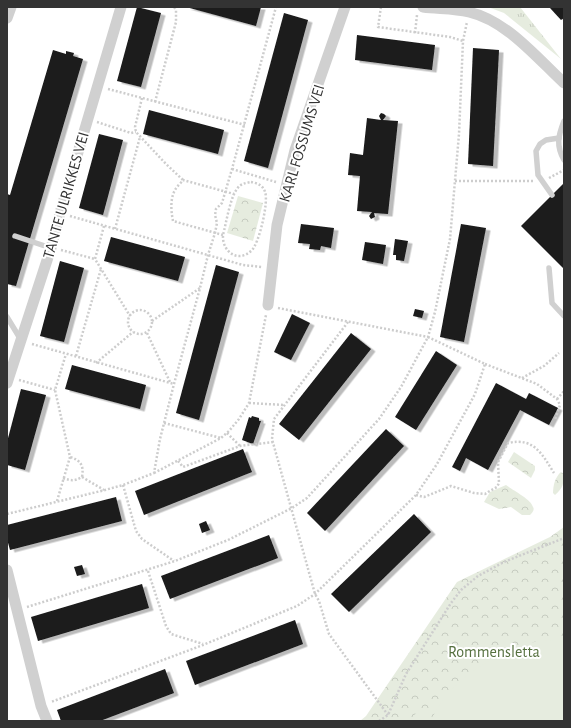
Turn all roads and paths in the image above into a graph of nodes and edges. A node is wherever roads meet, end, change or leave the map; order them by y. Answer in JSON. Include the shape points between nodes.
{"nodes":[{"id":1,"x":11,"y":7,"type":"edge"},
{"id":2,"x":121,"y":7,"type":"edge"},
{"id":3,"x":174,"y":7,"type":"edge"},
{"id":4,"x":276,"y":7,"type":"edge"},
{"id":5,"x":345,"y":7,"type":"edge"},
{"id":6,"x":381,"y":7,"type":"edge"},
{"id":7,"x":420,"y":10,"type":"edge"},
{"id":8,"x":469,"y":12,"type":"junction"},
{"id":9,"x":7,"y":18,"type":"edge"},
{"id":10,"x":415,"y":33,"type":"junction"},
{"id":11,"x":463,"y":41,"type":"junction"},
{"id":12,"x":564,"y":83,"type":"edge"},
{"id":13,"x":97,"y":87,"type":"junction"},
{"id":14,"x":142,"y":98,"type":"junction"},
{"id":15,"x":155,"y":102,"type":"junction"},
{"id":16,"x":87,"y":119,"type":"junction"},
{"id":17,"x":564,"y":121,"type":"edge"},
{"id":18,"x":245,"y":125,"type":"junction"},
{"id":19,"x":136,"y":132,"type":"junction"},
{"id":20,"x":140,"y":137,"type":"junction"},
{"id":21,"x":559,"y":138,"type":"junction"},
{"id":22,"x":564,"y":160,"type":"edge"},
{"id":23,"x":232,"y":169,"type":"junction"},
{"id":24,"x":564,"y":170,"type":"edge"},
{"id":25,"x":259,"y":177,"type":"junction"},
{"id":26,"x":183,"y":180,"type":"junction"},
{"id":27,"x":455,"y":181,"type":"junction"},
{"id":28,"x":542,"y":181,"type":"junction"},
{"id":29,"x":257,"y":183,"type":"junction"},
{"id":30,"x":287,"y":184,"type":"junction"},
{"id":31,"x":225,"y":192,"type":"junction"},
{"id":32,"x":234,"y":194,"type":"junction"},
{"id":33,"x":552,"y":195,"type":"dead end"},
{"id":34,"x":60,"y":213,"type":"junction"},
{"id":35,"x":104,"y":226,"type":"junction"},
{"id":36,"x":115,"y":229,"type":"junction"},
{"id":37,"x":215,"y":233,"type":"junction"},
{"id":38,"x":223,"y":235,"type":"junction"},
{"id":39,"x":15,"y":236,"type":"dead end"},
{"id":40,"x":52,"y":248,"type":"junction"},
{"id":41,"x":208,"y":255,"type":"junction"},
{"id":42,"x":237,"y":256,"type":"junction"},
{"id":43,"x":95,"y":259,"type":"junction"},
{"id":44,"x":236,"y":263,"type":"junction"},
{"id":45,"x":272,"y":267,"type":"junction"},
{"id":46,"x":549,"y":268,"type":"dead end"},
{"id":47,"x":101,"y":269,"type":"junction"},
{"id":48,"x":200,"y":288,"type":"junction"},
{"id":49,"x":268,"y":305,"type":"junction"},
{"id":50,"x":130,"y":316,"type":"junction"},
{"id":51,"x":564,"y":316,"type":"edge"},
{"id":52,"x":7,"y":317,"type":"edge"},
{"id":53,"x":152,"y":321,"type":"junction"},
{"id":54,"x":348,"y":322,"type":"junction"},
{"id":55,"x":133,"y":332,"type":"junction"},
{"id":56,"x":147,"y":333,"type":"junction"},
{"id":57,"x":428,"y":337,"type":"junction"},
{"id":58,"x":21,"y":340,"type":"junction"},
{"id":59,"x":559,"y":353,"type":"dead end"},
{"id":60,"x":66,"y":354,"type":"junction"},
{"id":61,"x":76,"y":356,"type":"junction"},
{"id":62,"x":96,"y":363,"type":"junction"},
{"id":63,"x":485,"y":364,"type":"junction"},
{"id":64,"x":521,"y":378,"type":"junction"},
{"id":65,"x":8,"y":380,"type":"edge"},
{"id":66,"x":170,"y":382,"type":"junction"},
{"id":67,"x":174,"y":384,"type":"junction"},
{"id":68,"x":55,"y":390,"type":"junction"},
{"id":69,"x":564,"y":391,"type":"edge"},
{"id":70,"x":557,"y":399,"type":"junction"},
{"id":71,"x":249,"y":403,"type":"junction"},
{"id":72,"x":284,"y":406,"type":"junction"},
{"id":73,"x":555,"y":420,"type":"dead end"},
{"id":74,"x":164,"y":423,"type":"junction"},
{"id":75,"x":227,"y":433,"type":"junction"},
{"id":76,"x":221,"y":438,"type":"junction"},
{"id":77,"x":273,"y":442,"type":"junction"},
{"id":78,"x":240,"y":446,"type":"junction"},
{"id":79,"x":70,"y":457,"type":"junction"},
{"id":80,"x":178,"y":461,"type":"junction"},
{"id":81,"x":154,"y":472,"type":"junction"},
{"id":82,"x":554,"y":473,"type":"dead end"},
{"id":83,"x":82,"y":477,"type":"junction"},
{"id":84,"x":63,"y":478,"type":"junction"},
{"id":85,"x":123,"y":485,"type":"junction"},
{"id":86,"x":105,"y":490,"type":"junction"},
{"id":87,"x":416,"y":495,"type":"junction"},
{"id":88,"x":56,"y":501,"type":"junction"},
{"id":89,"x":292,"y":508,"type":"junction"},
{"id":90,"x":7,"y":514,"type":"edge"},
{"id":91,"x":564,"y":538,"type":"edge"},
{"id":92,"x":175,"y":561,"type":"junction"},
{"id":93,"x":7,"y":570,"type":"edge"},
{"id":94,"x":148,"y":570,"type":"junction"},
{"id":95,"x":315,"y":594,"type":"junction"},
{"id":96,"x":16,"y":610,"type":"junction"},
{"id":97,"x":203,"y":645,"type":"junction"},
{"id":98,"x":42,"y":706,"type":"junction"},
{"id":99,"x":388,"y":715,"type":"junction"},
{"id":100,"x":47,"y":721,"type":"edge"},
{"id":101,"x":379,"y":721,"type":"edge"}],
"edges":[{"from":1,"to":9,"type":"street"},
{"from":2,"to":13,"type":"street","name":"TANTE ULRIKKES VEI"},
{"from":3,"to":15,"type":"path","via":[[176,22]]},
{"from":4,"to":18,"type":"path"},
{"from":5,"to":30,"type":"street","name":"KARL FOSSUMS VEI","via":[[295,150]]},
{"from":6,"to":10,"type":"path","via":[[378,27]]},
{"from":7,"to":8,"type":"street"},
{"from":7,"to":10,"type":"path"},
{"from":8,"to":11,"type":"path"},
{"from":8,"to":12,"type":"street","via":[[490,20],[512,34]]},
{"from":10,"to":11,"type":"path"},
{"from":11,"to":27,"type":"path","via":[[460,134]]},
{"from":13,"to":14,"type":"path"},
{"from":13,"to":16,"type":"street","name":"TANTE ULRIKKES VEI"},
{"from":14,"to":15,"type":"path"},
{"from":14,"to":19,"type":"path"},
{"from":15,"to":18,"type":"path"},
{"from":16,"to":19,"type":"path"},
{"from":16,"to":34,"type":"street","name":"TANTE ULRIKKES VEI"},
{"from":17,"to":21,"type":"lane"},
{"from":18,"to":23,"type":"path"},
{"from":19,"to":20,"type":"path"},
{"from":20,"to":26,"type":"path"},
{"from":20,"to":36,"type":"path"},
{"from":21,"to":22,"type":"lane","via":[[558,146]]},
{"from":21,"to":28,"type":"lane","via":[[546,140],[536,151],[538,175]]},
{"from":23,"to":25,"type":"path"},
{"from":23,"to":31,"type":"path"},
{"from":24,"to":28,"type":"path"},
{"from":25,"to":29,"type":"path"},
{"from":25,"to":30,"type":"path"},
{"from":26,"to":31,"type":"path"},
{"from":26,"to":37,"type":"path","via":[[172,199],[173,221]]},
{"from":27,"to":28,"type":"path"},
{"from":27,"to":57,"type":"path","via":[[450,239]]},
{"from":28,"to":33,"type":"lane"},
{"from":29,"to":32,"type":"path","via":[[243,184]]},
{"from":29,"to":42,"type":"path","via":[[266,193],[267,203],[256,244],[245,255]]},
{"from":30,"to":45,"type":"street","name":"KARL FOSSUMS VEI","via":[[277,225]]},
{"from":31,"to":32,"type":"path"},
{"from":31,"to":37,"type":"path","via":[[222,203],[216,209]]},
{"from":32,"to":38,"type":"path"},
{"from":34,"to":35,"type":"path"},
{"from":34,"to":40,"type":"street","name":"TANTE ULRIKKES VEI"},
{"from":35,"to":36,"type":"path"},
{"from":35,"to":43,"type":"path"},
{"from":36,"to":41,"type":"path"},
{"from":37,"to":38,"type":"path"},
{"from":37,"to":41,"type":"path"},
{"from":38,"to":42,"type":"path","via":[[225,249]]},
{"from":39,"to":40,"type":"lane"},
{"from":40,"to":43,"type":"path"},
{"from":40,"to":58,"type":"street","name":"TANTE ULRIKKES VEI"},
{"from":41,"to":44,"type":"path"},
{"from":41,"to":48,"type":"path"},
{"from":42,"to":44,"type":"path"},
{"from":43,"to":47,"type":"path"},
{"from":44,"to":45,"type":"path"},
{"from":45,"to":49,"type":"street","name":"KARL FOSSUMS VEI"},
{"from":46,"to":51,"type":"lane","via":[[552,303]]},
{"from":47,"to":50,"type":"path"},
{"from":47,"to":61,"type":"path"},
{"from":48,"to":53,"type":"path"},
{"from":48,"to":67,"type":"path"},
{"from":49,"to":54,"type":"path"},
{"from":49,"to":71,"type":"path"},
{"from":50,"to":53,"type":"path","via":[[136,311],[144,311],[150,315]]},
{"from":50,"to":55,"type":"path","via":[[129,327]]},
{"from":52,"to":58,"type":"lane"},
{"from":53,"to":56,"type":"path"},
{"from":54,"to":57,"type":"path"},
{"from":54,"to":72,"type":"path"},
{"from":55,"to":56,"type":"path"},
{"from":55,"to":62,"type":"path"},
{"from":56,"to":66,"type":"path"},
{"from":57,"to":63,"type":"path"},
{"from":57,"to":89,"type":"path","via":[[401,387],[379,419],[307,498]]},
{"from":58,"to":60,"type":"path"},
{"from":58,"to":65,"type":"street","name":"TANTE ULRIKKES VEI"},
{"from":59,"to":64,"type":"path","via":[[544,366]]},
{"from":60,"to":61,"type":"path"},
{"from":60,"to":68,"type":"path"},
{"from":61,"to":62,"type":"path"},
{"from":62,"to":66,"type":"path"},
{"from":63,"to":64,"type":"path"},
{"from":63,"to":87,"type":"path","via":[[475,394],[437,464]]},
{"from":64,"to":70,"type":"path","via":[[537,384]]},
{"from":65,"to":68,"type":"path"},
{"from":66,"to":67,"type":"path"},
{"from":67,"to":74,"type":"path"},
{"from":68,"to":79,"type":"path"},
{"from":69,"to":70,"type":"path"},
{"from":70,"to":73,"type":"path","via":[[560,405]]},
{"from":71,"to":72,"type":"path"},
{"from":71,"to":75,"type":"path"},
{"from":72,"to":77,"type":"path","via":[[274,419]]},
{"from":74,"to":76,"type":"path"},
{"from":74,"to":81,"type":"path"},
{"from":75,"to":76,"type":"path"},
{"from":75,"to":78,"type":"path"},
{"from":76,"to":80,"type":"path"},
{"from":77,"to":78,"type":"path"},
{"from":77,"to":89,"type":"path"},
{"from":78,"to":80,"type":"path","via":[[183,467]]},
{"from":79,"to":83,"type":"path","via":[[80,462],[83,469]]},
{"from":79,"to":84,"type":"path"},
{"from":80,"to":81,"type":"path"},
{"from":81,"to":85,"type":"path"},
{"from":82,"to":87,"type":"path","via":[[533,445],[508,443],[498,462],[497,487],[484,494],[451,486],[424,497]]},
{"from":83,"to":84,"type":"path","via":[[71,481]]},
{"from":83,"to":86,"type":"path"},
{"from":84,"to":88,"type":"path"},
{"from":85,"to":86,"type":"path"},
{"from":85,"to":92,"type":"path","via":[[136,531],[142,539]]},
{"from":86,"to":88,"type":"path"},
{"from":87,"to":95,"type":"path"},
{"from":88,"to":90,"type":"path"},
{"from":89,"to":92,"type":"path","via":[[228,540]]},
{"from":89,"to":95,"type":"path"},
{"from":91,"to":99,"type":"path","via":[[504,562],[478,576],[461,590],[406,674]]},
{"from":92,"to":94,"type":"path"},
{"from":93,"to":96,"type":"street"},
{"from":94,"to":96,"type":"path"},
{"from":94,"to":97,"type":"path","via":[[171,634]]},
{"from":95,"to":97,"type":"path","via":[[297,606]]},
{"from":95,"to":99,"type":"path","via":[[329,634]]},
{"from":96,"to":98,"type":"street"},
{"from":97,"to":98,"type":"path"},
{"from":98,"to":100,"type":"street"},
{"from":99,"to":101,"type":"path"}]}
